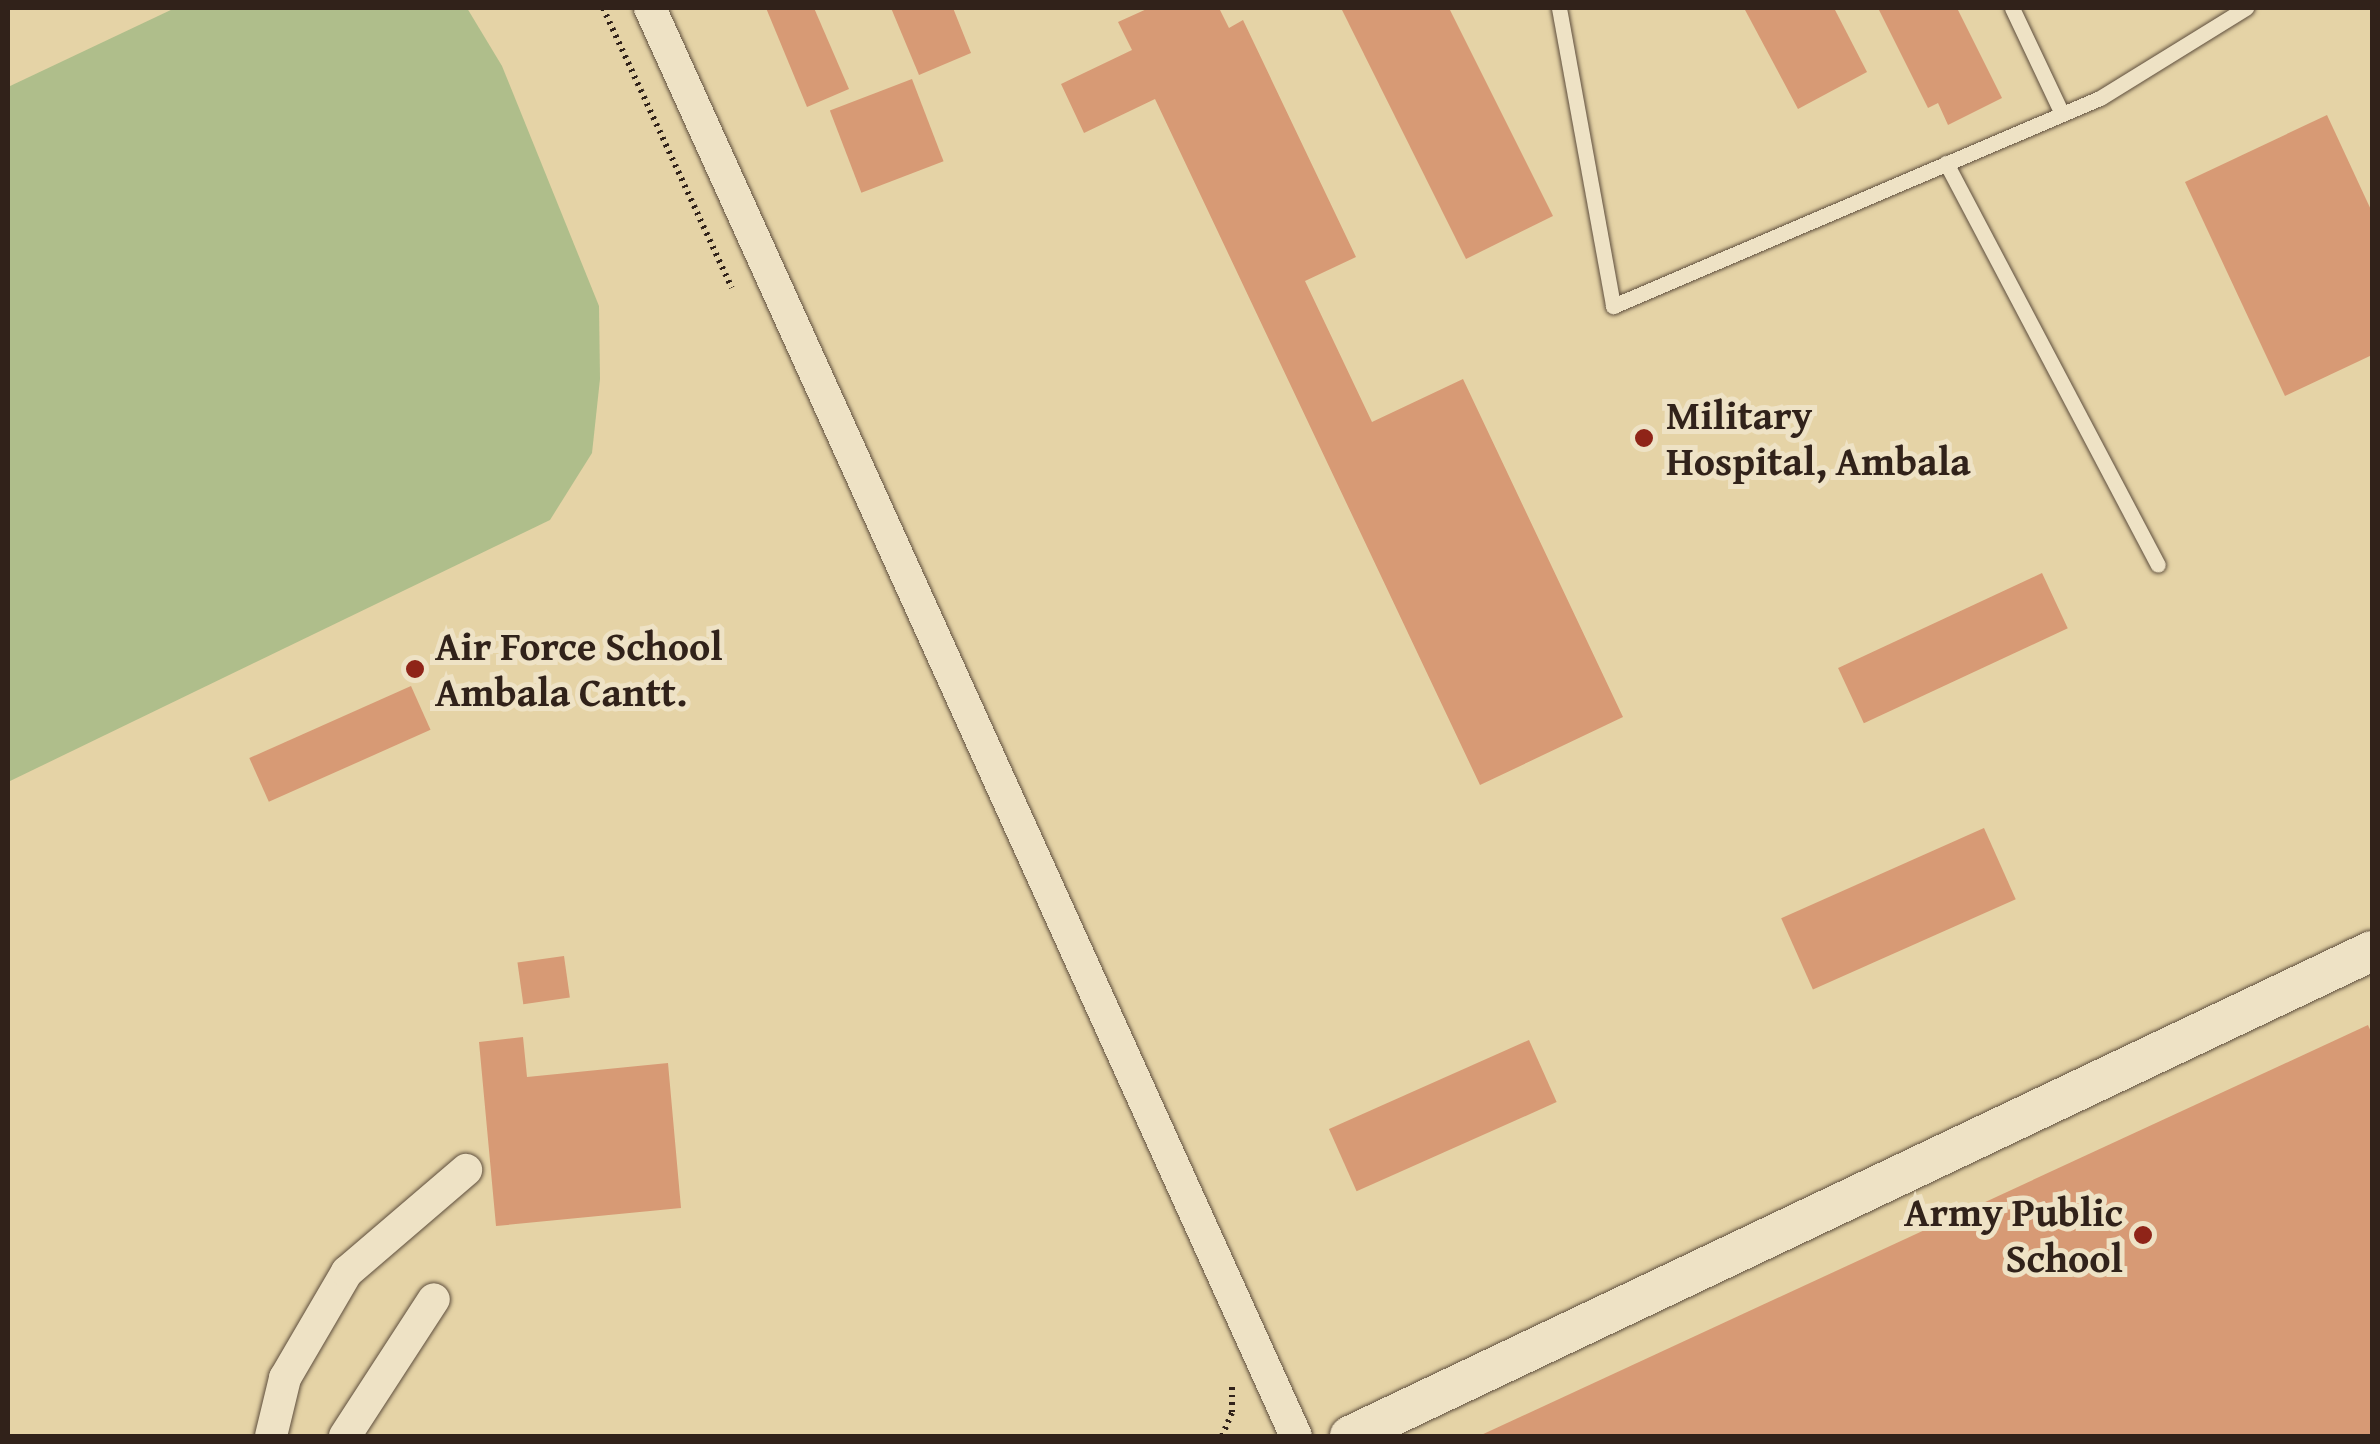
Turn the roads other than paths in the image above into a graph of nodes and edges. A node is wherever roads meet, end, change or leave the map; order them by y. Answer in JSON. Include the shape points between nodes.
{"nodes":[{"id":1,"x":650,"y":8,"type":"edge"},
{"id":2,"x":1559,"y":8,"type":"edge"},
{"id":3,"x":2012,"y":8,"type":"edge"},
{"id":4,"x":2246,"y":8,"type":"edge"},
{"id":5,"x":2062,"y":114,"type":"junction"},
{"id":6,"x":1946,"y":164,"type":"junction"},
{"id":7,"x":2158,"y":565,"type":"dead end"},
{"id":8,"x":2372,"y":951,"type":"edge"},
{"id":9,"x":466,"y":1170,"type":"dead end"},
{"id":10,"x":434,"y":1298,"type":"dead end"},
{"id":11,"x":270,"y":1436,"type":"edge"},
{"id":12,"x":344,"y":1436,"type":"edge"},
{"id":13,"x":1296,"y":1436,"type":"edge"},
{"id":14,"x":1350,"y":1436,"type":"edge"}],
"edges":[{"from":1,"to":13,"type":"street"},
{"from":2,"to":6,"type":"lane","via":[[1613,306]]},
{"from":3,"to":5,"type":"lane"},
{"from":4,"to":5,"type":"lane","via":[[2100,98]]},
{"from":5,"to":6,"type":"lane"},
{"from":6,"to":7,"type":"lane"},
{"from":8,"to":14,"type":"street"},
{"from":9,"to":11,"type":"street","via":[[347,1272],[284,1378]]},
{"from":10,"to":12,"type":"street"}]}
